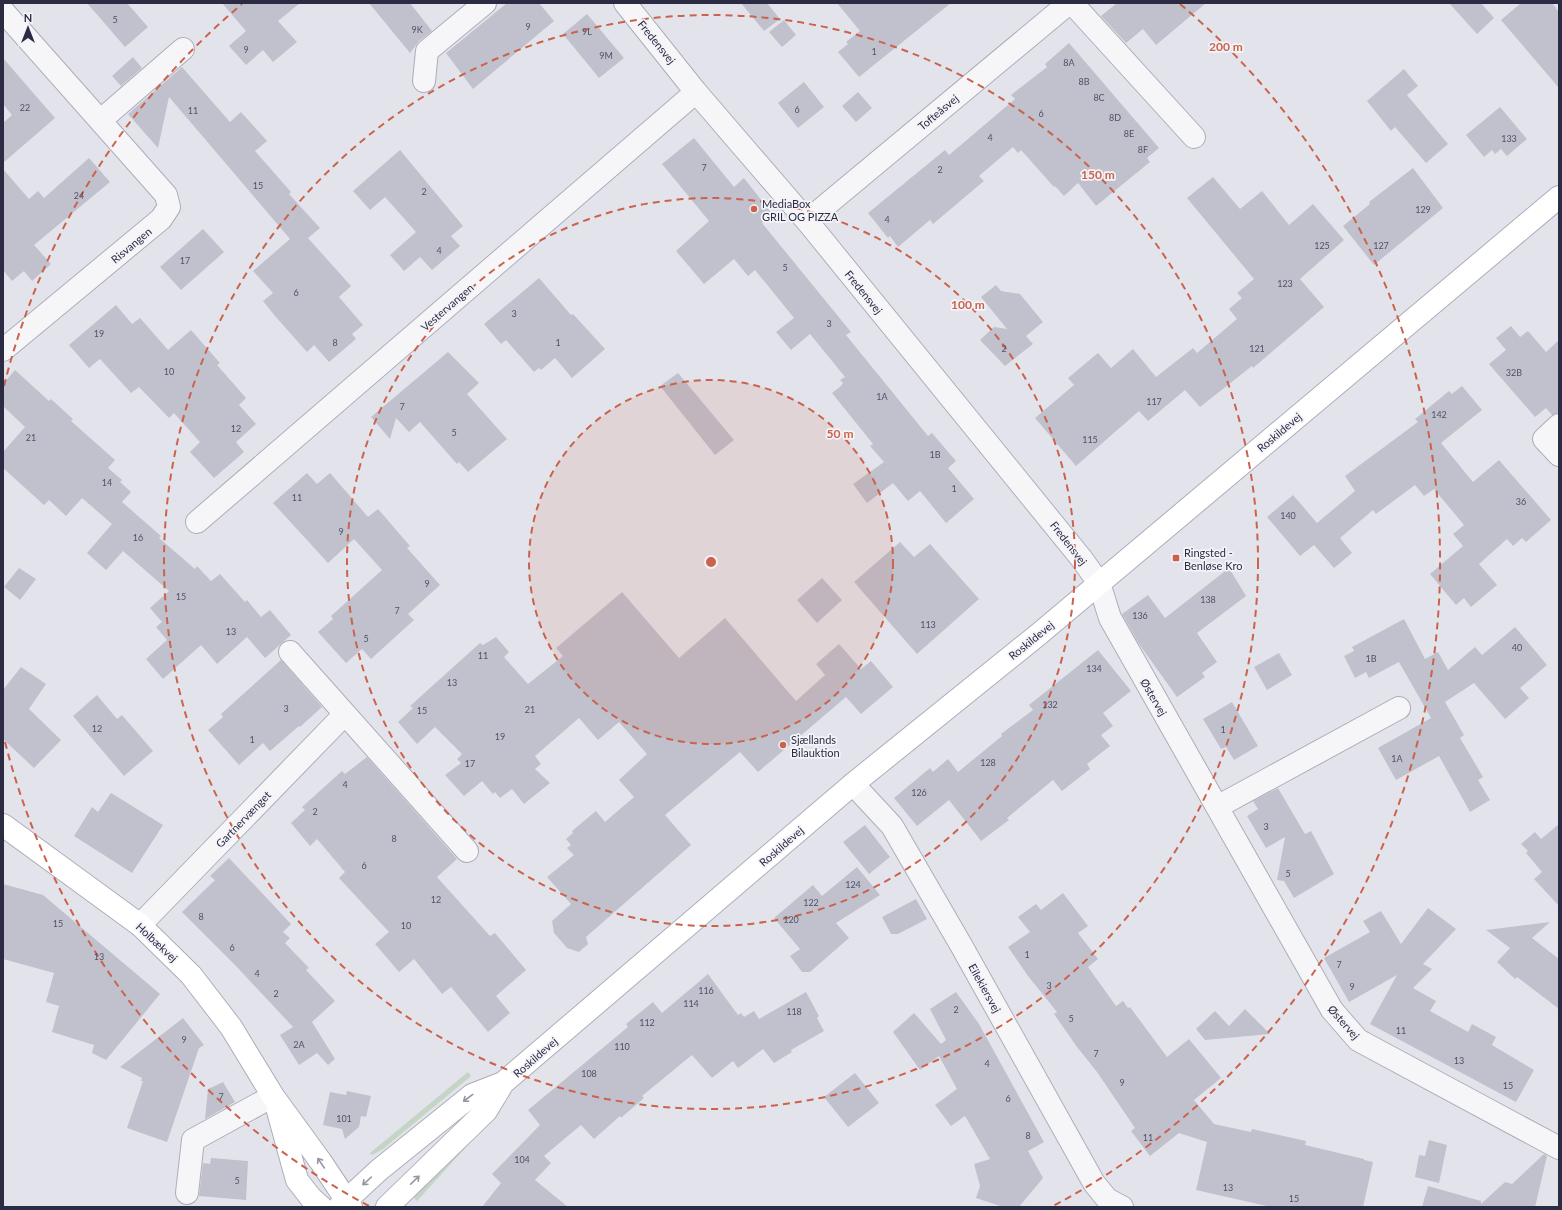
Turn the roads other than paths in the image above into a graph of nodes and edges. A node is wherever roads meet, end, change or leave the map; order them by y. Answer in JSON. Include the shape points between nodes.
{"nodes":[{"id":1,"x":485,"y":3,"type":"edge"},
{"id":2,"x":626,"y":3,"type":"edge"},
{"id":3,"x":1069,"y":3,"type":"edge"},
{"id":4,"x":1072,"y":3,"type":"edge"},
{"id":5,"x":3,"y":11,"type":"edge"},
{"id":6,"x":183,"y":49,"type":"dead end"},
{"id":7,"x":424,"y":81,"type":"dead end"},
{"id":8,"x":696,"y":92,"type":"junction"},
{"id":9,"x":101,"y":120,"type":"junction"},
{"id":10,"x":1194,"y":137,"type":"dead end"},
{"id":11,"x":1559,"y":197,"type":"edge"},
{"id":12,"x":807,"y":221,"type":"junction"},
{"id":13,"x":3,"y":350,"type":"edge"},
{"id":14,"x":1559,"y":425,"type":"edge"},
{"id":15,"x":1559,"y":455,"type":"edge"},
{"id":16,"x":197,"y":522,"type":"dead end"},
{"id":17,"x":1099,"y":583,"type":"junction"},
{"id":18,"x":290,"y":652,"type":"dead end"},
{"id":19,"x":1399,"y":708,"type":"dead end"},
{"id":20,"x":345,"y":714,"type":"junction"},
{"id":21,"x":853,"y":784,"type":"junction"},
{"id":22,"x":1217,"y":807,"type":"junction"},
{"id":23,"x":3,"y":824,"type":"edge"},
{"id":24,"x":467,"y":851,"type":"dead end"},
{"id":25,"x":140,"y":925,"type":"junction"},
{"id":26,"x":503,"y":1083,"type":"junction"},
{"id":27,"x":274,"y":1096,"type":"junction"},
{"id":28,"x":1559,"y":1148,"type":"edge"},
{"id":29,"x":187,"y":1193,"type":"dead end"},
{"id":30,"x":1109,"y":1204,"type":"edge"},
{"id":31,"x":345,"y":1205,"type":"edge"},
{"id":32,"x":321,"y":1207,"type":"edge"},
{"id":33,"x":387,"y":1207,"type":"edge"}],
"edges":[{"from":1,"to":7,"type":"street","via":[[427,51]]},
{"from":2,"to":8,"type":"street","name":"Fredensvej"},
{"from":3,"to":12,"type":"street","name":"Tofteåsvej"},
{"from":4,"to":10,"type":"street"},
{"from":5,"to":9,"type":"street","name":"Risvangen"},
{"from":6,"to":9,"type":"street"},
{"from":8,"to":12,"type":"street","name":"Fredensvej"},
{"from":8,"to":16,"type":"street","name":"Vestervangen"},
{"from":9,"to":13,"type":"street","name":"Risvangen","via":[[166,195],[169,207],[161,219]]},
{"from":11,"to":17,"type":"street","name":"Roskildevej"},
{"from":12,"to":17,"type":"street","name":"Fredensvej"},
{"from":14,"to":15,"type":"street","via":[[1544,438]]},
{"from":17,"to":21,"type":"street","name":"Roskildevej"},
{"from":17,"to":22,"type":"street","name":"Østervej","via":[[1110,618]]},
{"from":18,"to":20,"type":"street"},
{"from":19,"to":22,"type":"street"},
{"from":20,"to":24,"type":"street"},
{"from":20,"to":25,"type":"street","name":"Gartnervænget"},
{"from":21,"to":26,"type":"street","name":"Roskildevej"},
{"from":21,"to":30,"type":"street","name":"Eilekiersvej","via":[[892,826],[1094,1183]]},
{"from":22,"to":28,"type":"street","name":"Østervej","via":[[1332,1010],[1358,1040]]},
{"from":23,"to":25,"type":"street","name":"Holbækvej"},
{"from":25,"to":27,"type":"street","name":"Holbækvej","via":[[172,954],[213,1001]]},
{"from":26,"to":31,"type":"street","name":"Roskildevej","one_way":true,"via":[[472,1095],[379,1170]]},
{"from":33,"to":26,"type":"street","name":"Roskildevej","one_way":true,"via":[[486,1111]]},
{"from":27,"to":29,"type":"street","via":[[192,1140]]},
{"from":31,"to":27,"type":"street","name":"Holbækvej","one_way":true},
{"from":27,"to":32,"type":"street","name":"Holbækvej","via":[[298,1180]]}]}
